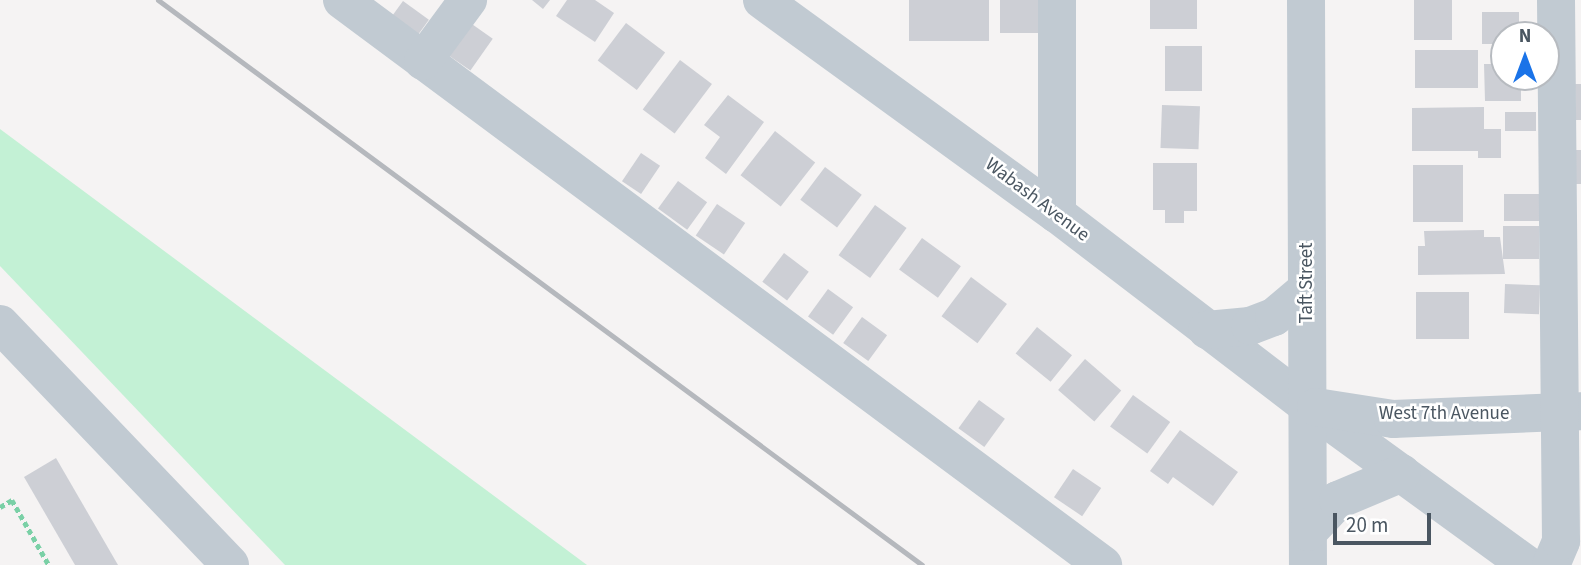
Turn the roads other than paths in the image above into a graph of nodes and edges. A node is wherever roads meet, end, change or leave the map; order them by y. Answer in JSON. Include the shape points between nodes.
{"nodes":[{"id":1,"x":342,"y":0,"type":"edge"},
{"id":2,"x":468,"y":0,"type":"edge"},
{"id":3,"x":762,"y":0,"type":"edge"},
{"id":4,"x":1057,"y":0,"type":"edge"},
{"id":5,"x":1306,"y":0,"type":"edge"},
{"id":6,"x":1556,"y":0,"type":"edge"},
{"id":7,"x":809,"y":17,"type":"edge"},
{"id":8,"x":423,"y":61,"type":"junction"},
{"id":9,"x":1057,"y":214,"type":"junction"},
{"id":10,"x":1307,"y":289,"type":"junction"},
{"id":11,"x":0,"y":324,"type":"edge"},
{"id":12,"x":1207,"y":330,"type":"junction"},
{"id":13,"x":1307,"y":405,"type":"junction"},
{"id":14,"x":1570,"y":412,"type":"edge"},
{"id":15,"x":1402,"y":473,"type":"junction"},
{"id":16,"x":1308,"y":549,"type":"edge"},
{"id":17,"x":230,"y":565,"type":"edge"},
{"id":18,"x":1102,"y":565,"type":"edge"},
{"id":19,"x":1527,"y":565,"type":"edge"},
{"id":20,"x":1551,"y":565,"type":"edge"}],
"edges":[{"from":1,"to":8,"type":"street"},
{"from":2,"to":8,"type":"street"},
{"from":3,"to":7,"type":"street","name":"Wabash Avenue"},
{"from":4,"to":9,"type":"street"},
{"from":5,"to":10,"type":"street","name":"Taft Street"},
{"from":6,"to":14,"type":"street"},
{"from":7,"to":9,"type":"street","name":"Wabash Avenue"},
{"from":8,"to":18,"type":"street"},
{"from":9,"to":12,"type":"street","name":"Wabash Avenue"},
{"from":10,"to":12,"type":"street","via":[[1274,317],[1250,326]]},
{"from":10,"to":13,"type":"street","name":"Taft Street"},
{"from":11,"to":17,"type":"street"},
{"from":12,"to":13,"type":"street","name":"Wabash Avenue"},
{"from":13,"to":14,"type":"street","name":"West 7th Avenue","via":[[1393,419]]},
{"from":13,"to":15,"type":"street","name":"Wabash Avenue"},
{"from":13,"to":16,"type":"street","name":"Taft Street"},
{"from":14,"to":20,"type":"street","via":[[1561,541]]},
{"from":15,"to":16,"type":"street","via":[[1338,500]]},
{"from":15,"to":19,"type":"street","name":"Wabash Avenue"}]}
